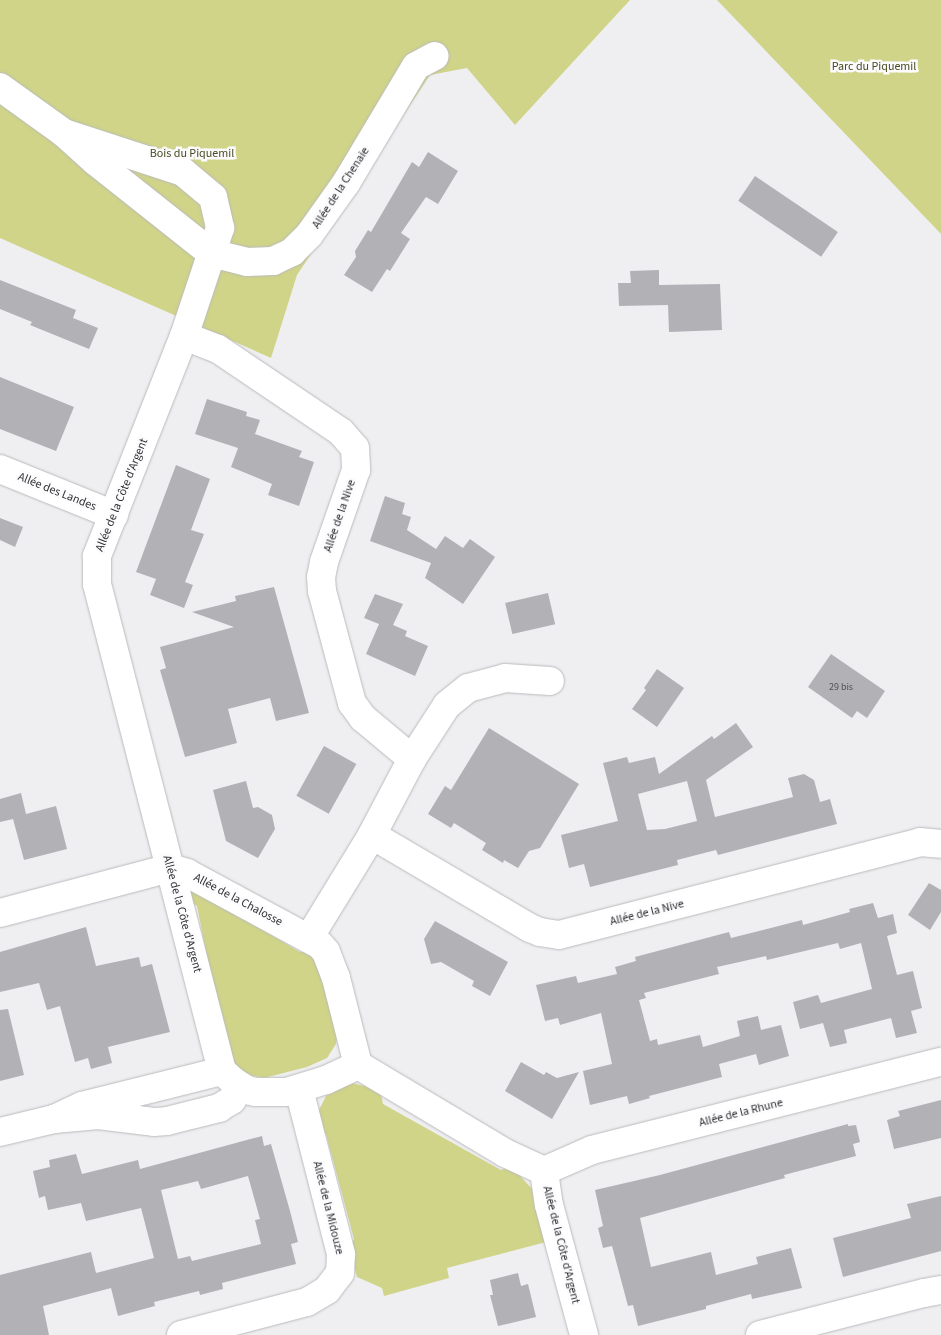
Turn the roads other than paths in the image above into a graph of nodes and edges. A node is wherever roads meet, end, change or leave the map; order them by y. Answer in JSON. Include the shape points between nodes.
{"nodes":[{"id":1,"x":436,"y":56,"type":"dead end"},
{"id":2,"x":0,"y":87,"type":"edge"},
{"id":3,"x":64,"y":133,"type":"junction"},
{"id":4,"x":212,"y":253,"type":"junction"},
{"id":5,"x":184,"y":336,"type":"junction"},
{"id":6,"x":0,"y":469,"type":"edge"},
{"id":7,"x":114,"y":515,"type":"junction"},
{"id":8,"x":550,"y":681,"type":"dead end"},
{"id":9,"x":412,"y":759,"type":"junction"},
{"id":10,"x":372,"y":835,"type":"junction"},
{"id":11,"x":941,"y":844,"type":"edge"},
{"id":12,"x":170,"y":868,"type":"junction"},
{"id":13,"x":0,"y":913,"type":"edge"},
{"id":14,"x":309,"y":938,"type":"junction"},
{"id":15,"x":941,"y":1062,"type":"edge"},
{"id":16,"x":358,"y":1065,"type":"junction"},
{"id":17,"x":231,"y":1079,"type":"junction"},
{"id":18,"x":299,"y":1089,"type":"junction"},
{"id":19,"x":54,"y":1119,"type":"junction"},
{"id":20,"x":0,"y":1132,"type":"edge"},
{"id":21,"x":544,"y":1171,"type":"junction"},
{"id":22,"x":941,"y":1290,"type":"edge"},
{"id":23,"x":181,"y":1335,"type":"edge"},
{"id":24,"x":584,"y":1335,"type":"edge"},
{"id":25,"x":760,"y":1335,"type":"edge"}],
"edges":[{"from":1,"to":4,"type":"street","name":"Allée de la Chenaie","via":[[416,66],[346,183],[310,235],[292,252],[273,261],[247,262]]},
{"from":2,"to":3,"type":"street","name":"Allée de la Chenaie"},
{"from":3,"to":4,"type":"street","name":"Allée de la Chenaie"},
{"from":3,"to":4,"type":"street","name":"Allée de la Chenaie","via":[[183,172],[200,183],[213,197],[220,228]]},
{"from":4,"to":5,"type":"street","name":"Allée de la Côte d'Argent"},
{"from":5,"to":7,"type":"street","name":"Allée de la Côte d'Argent"},
{"from":5,"to":9,"type":"street","name":"Allée de la Nive","via":[[218,348],[341,432],[355,448],[356,470],[324,562],[322,591],[352,704],[363,718]]},
{"from":6,"to":7,"type":"street","name":"Allée des Landes"},
{"from":7,"to":12,"type":"street","name":"Allée de la Côte d'Argent","via":[[97,556],[97,584]]},
{"from":8,"to":9,"type":"street","via":[[505,678],[468,688],[447,705]]},
{"from":9,"to":10,"type":"street"},
{"from":10,"to":11,"type":"street","name":"Allée de la Nive","via":[[530,928],[559,935],[920,842]]},
{"from":10,"to":14,"type":"street"},
{"from":12,"to":13,"type":"street"},
{"from":12,"to":14,"type":"street","name":"Allée de la Chalosse","via":[[206,881]]},
{"from":12,"to":17,"type":"street","name":"Allée de la Côte d'Argent"},
{"from":14,"to":16,"type":"street","name":"Allée de la Chalosse","via":[[320,945],[331,963]]},
{"from":15,"to":21,"type":"street","name":"Allée de la Rhune","via":[[592,1150]]},
{"from":16,"to":18,"type":"street"},
{"from":16,"to":21,"type":"street","name":"Allée de la Côte d'Argent","via":[[506,1153]]},
{"from":17,"to":18,"type":"street","via":[[256,1092]]},
{"from":17,"to":19,"type":"street","via":[[82,1106]]},
{"from":17,"to":19,"type":"street","via":[[232,1100],[219,1108],[176,1119],[154,1122],[98,1115]]},
{"from":18,"to":23,"type":"street","name":"Allée de la Midouze","via":[[341,1254],[340,1273],[327,1290],[307,1302]]},
{"from":19,"to":20,"type":"street"},
{"from":21,"to":24,"type":"street","name":"Allée de la Côte d'Argent"},
{"from":22,"to":25,"type":"street"}]}
